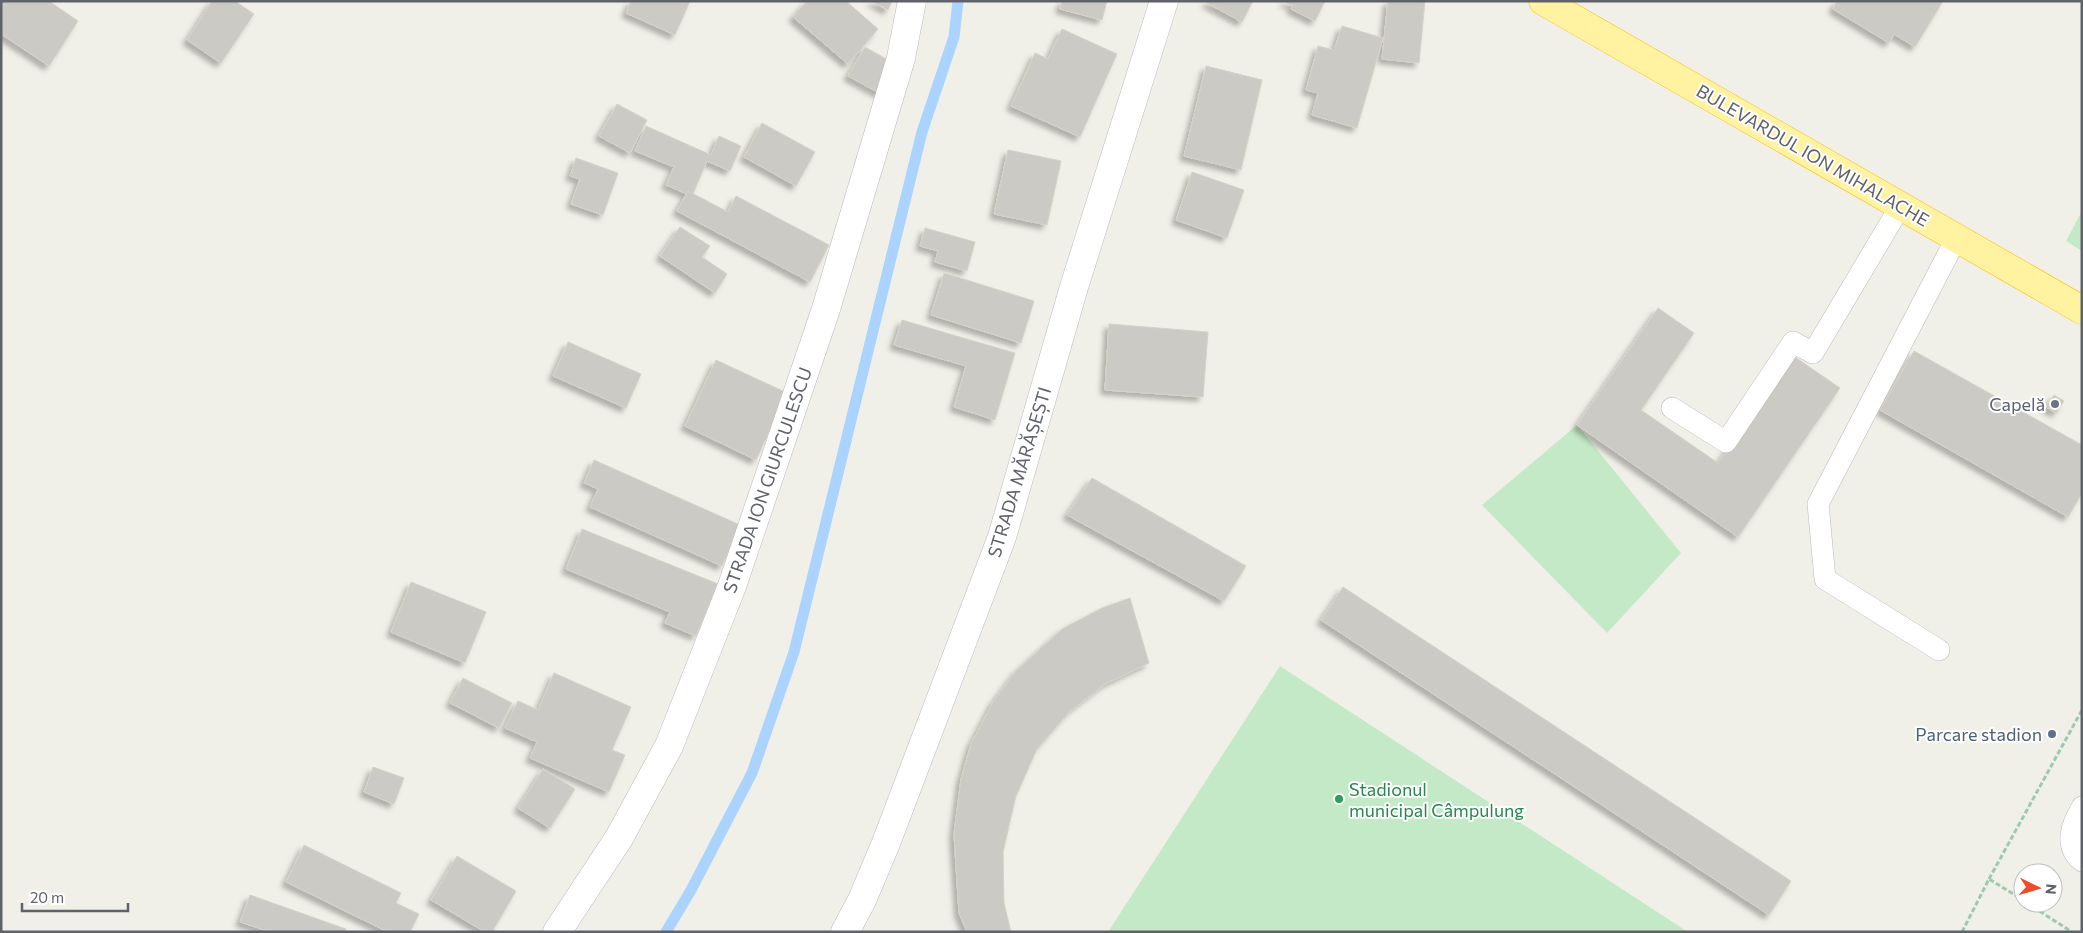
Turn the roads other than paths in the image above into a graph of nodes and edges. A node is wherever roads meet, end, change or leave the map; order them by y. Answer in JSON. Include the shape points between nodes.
{"nodes":[{"id":1,"x":912,"y":1,"type":"edge"},
{"id":2,"x":1164,"y":1,"type":"edge"},
{"id":3,"x":1543,"y":1,"type":"edge"},
{"id":4,"x":1901,"y":205,"type":"junction"},
{"id":5,"x":1957,"y":237,"type":"junction"},
{"id":6,"x":2082,"y":310,"type":"edge"},
{"id":7,"x":1672,"y":408,"type":"dead end"},
{"id":8,"x":1939,"y":650,"type":"dead end"},
{"id":9,"x":2082,"y":807,"type":"edge"},
{"id":10,"x":2082,"y":861,"type":"edge"},
{"id":11,"x":862,"y":900,"type":"junction"},
{"id":12,"x":557,"y":932,"type":"edge"},
{"id":13,"x":845,"y":932,"type":"edge"},
{"id":14,"x":855,"y":932,"type":"edge"}],
"edges":[{"from":1,"to":12,"type":"street","name":"STRADA ION GIURCULESCU","via":[[901,58],[826,309],[728,595],[669,746],[619,838]]},
{"from":2,"to":11,"type":"street","name":"STRADA MĂRĂȘEȘTI","via":[[1074,287],[1002,537]]},
{"from":3,"to":4,"type":"highway","name":"BULEVARDUL ION MIHALACHE"},
{"from":4,"to":5,"type":"highway","name":"BULEVARDUL ION MIHALACHE"},
{"from":4,"to":7,"type":"lane","via":[[1813,353],[1793,342],[1726,442]]},
{"from":5,"to":6,"type":"highway","name":"BULEVARDUL ION MIHALACHE"},
{"from":5,"to":8,"type":"lane","via":[[1818,504],[1825,579]]},
{"from":9,"to":10,"type":"lane","via":[[2071,826],[2071,842]]},
{"from":11,"to":13,"type":"street","name":"STRADA MĂRĂȘEȘTI"},
{"from":11,"to":14,"type":"street"}]}
